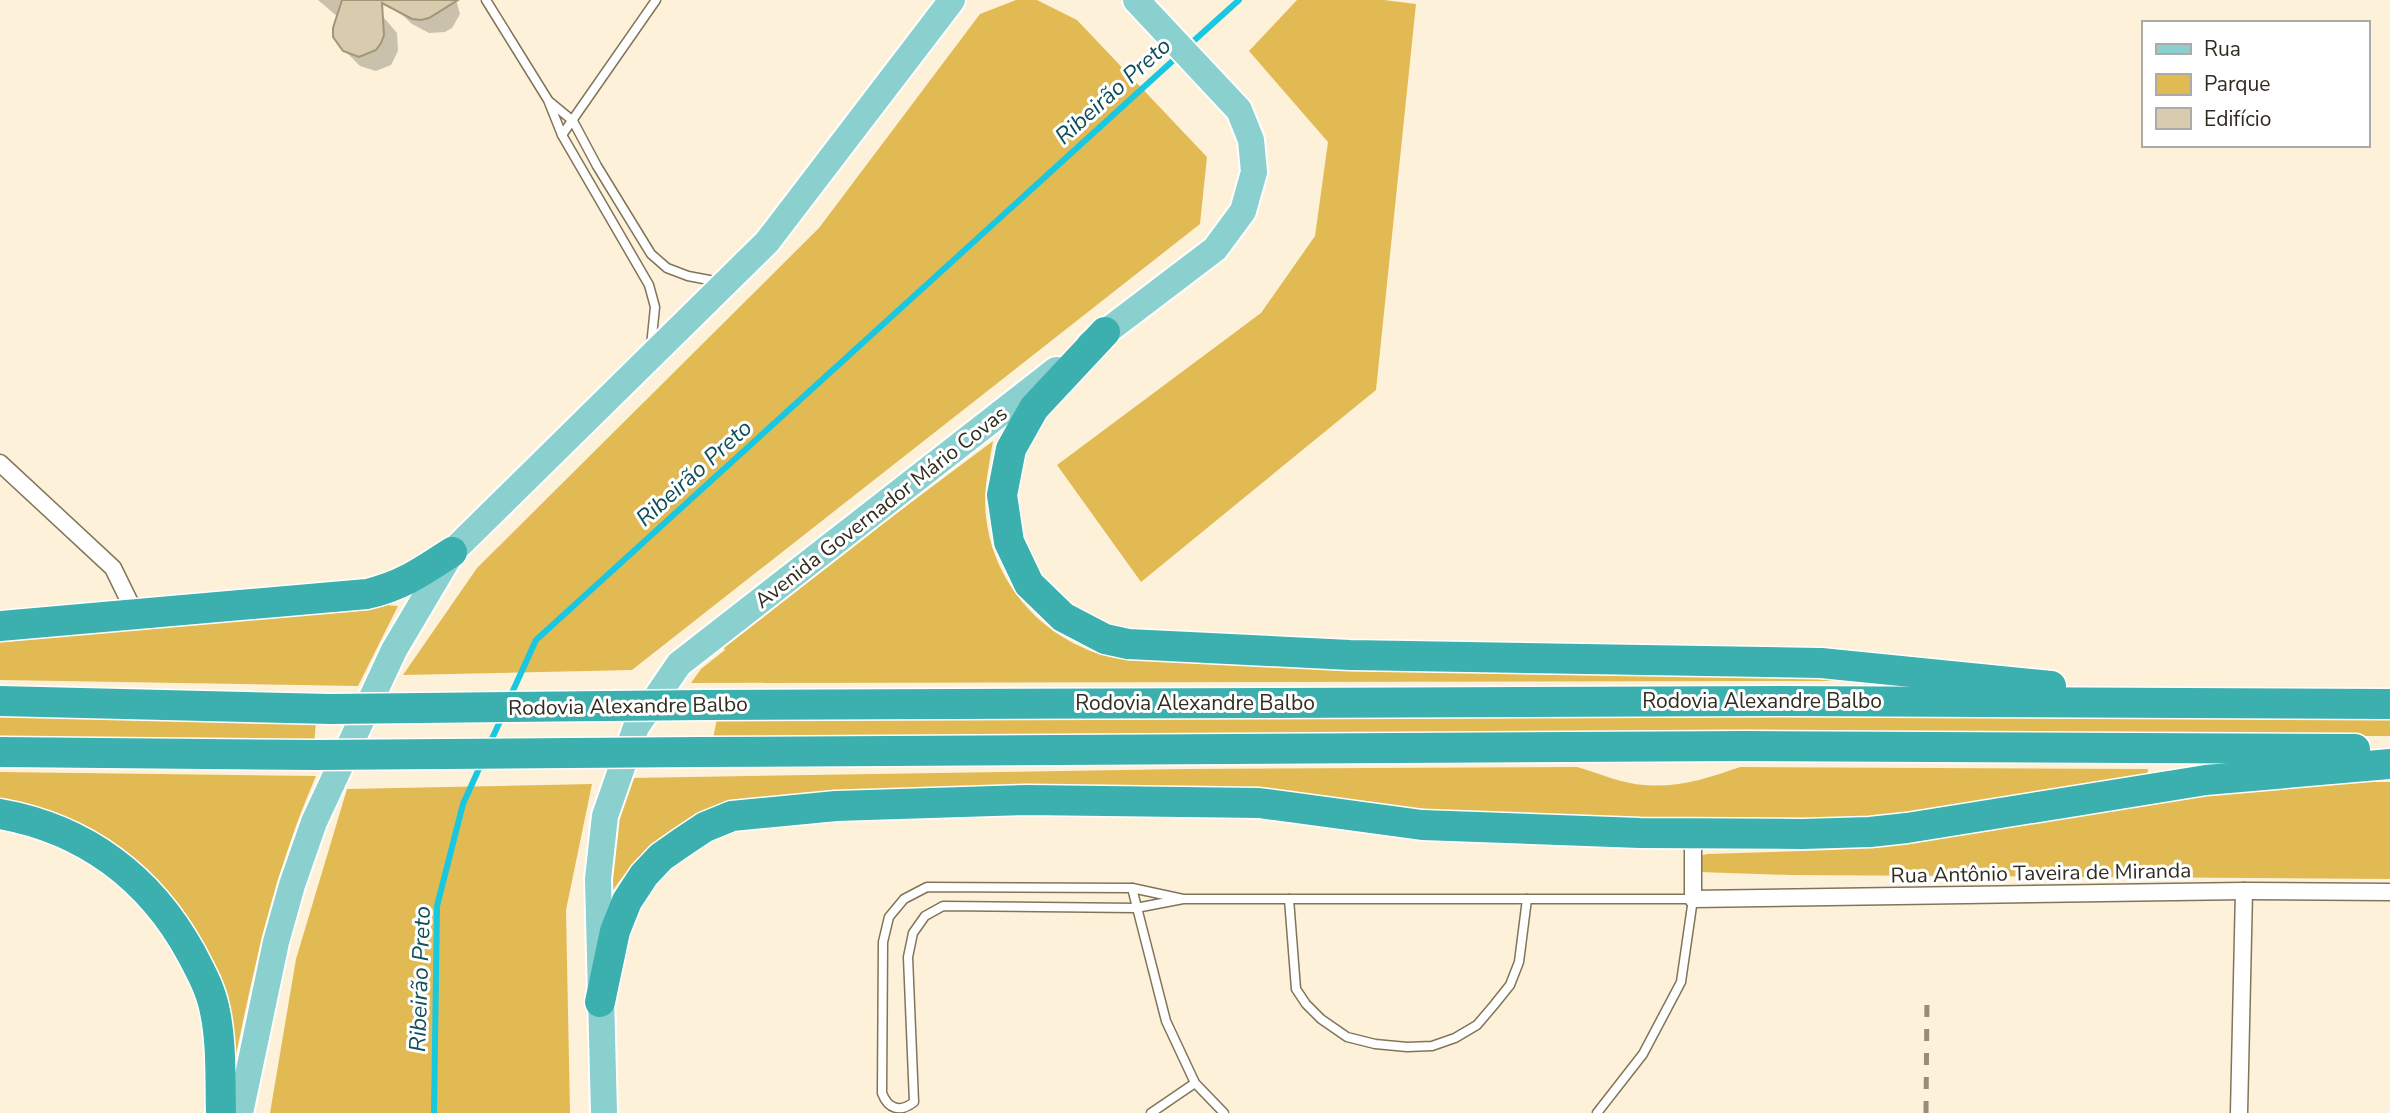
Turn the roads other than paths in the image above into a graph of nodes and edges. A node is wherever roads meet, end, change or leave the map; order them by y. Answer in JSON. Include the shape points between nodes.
{"nodes":[{"id":1,"x":486,"y":0,"type":"edge"},
{"id":2,"x":656,"y":0,"type":"edge"},
{"id":3,"x":952,"y":0,"type":"edge"},
{"id":4,"x":1136,"y":0,"type":"edge"},
{"id":5,"x":548,"y":100,"type":"junction"},
{"id":6,"x":573,"y":121,"type":"junction"},
{"id":7,"x":562,"y":135,"type":"junction"},
{"id":8,"x":726,"y":284,"type":"junction"},
{"id":9,"x":1105,"y":332,"type":"junction"},
{"id":10,"x":650,"y":356,"type":"junction"},
{"id":11,"x":0,"y":463,"type":"edge"},
{"id":12,"x":452,"y":552,"type":"junction"},
{"id":13,"x":135,"y":613,"type":"junction"},
{"id":14,"x":0,"y":626,"type":"edge"},
{"id":15,"x":0,"y":701,"type":"edge"},
{"id":16,"x":2235,"y":704,"type":"junction"},
{"id":17,"x":2390,"y":704,"type":"edge"},
{"id":18,"x":2390,"y":749,"type":"edge"},
{"id":19,"x":0,"y":752,"type":"edge"},
{"id":20,"x":2390,"y":764,"type":"edge"},
{"id":21,"x":0,"y":814,"type":"edge"},
{"id":22,"x":1693,"y":833,"type":"junction"},
{"id":23,"x":1132,"y":888,"type":"junction"},
{"id":24,"x":2244,"y":891,"type":"junction"},
{"id":25,"x":2390,"y":892,"type":"edge"},
{"id":26,"x":1183,"y":899,"type":"junction"},
{"id":27,"x":1289,"y":899,"type":"junction"},
{"id":28,"x":1527,"y":899,"type":"junction"},
{"id":29,"x":1693,"y":899,"type":"junction"},
{"id":30,"x":1136,"y":908,"type":"junction"},
{"id":31,"x":600,"y":1002,"type":"junction"},
{"id":32,"x":1195,"y":1083,"type":"junction"},
{"id":33,"x":896,"y":1111,"type":"edge"},
{"id":34,"x":221,"y":1113,"type":"edge"},
{"id":35,"x":240,"y":1113,"type":"edge"},
{"id":36,"x":604,"y":1113,"type":"edge"},
{"id":37,"x":1151,"y":1113,"type":"edge"},
{"id":38,"x":1224,"y":1113,"type":"edge"},
{"id":39,"x":1597,"y":1113,"type":"edge"},
{"id":40,"x":2239,"y":1113,"type":"edge"}],
"edges":[{"from":1,"to":5,"type":"lane"},
{"from":2,"to":6,"type":"lane"},
{"from":3,"to":8,"type":"main road","via":[[767,242]]},
{"from":4,"to":9,"type":"main road","name":"Avenida Governador Mário Covas","via":[[1239,110],[1251,140],[1254,172],[1243,211],[1215,249]]},
{"from":5,"to":6,"type":"lane"},
{"from":5,"to":7,"type":"lane"},
{"from":6,"to":7,"type":"lane"},
{"from":6,"to":8,"type":"lane","via":[[651,254],[667,268]]},
{"from":7,"to":10,"type":"lane","via":[[649,285],[655,307]]},
{"from":8,"to":10,"type":"main road"},
{"from":9,"to":16,"type":"highway","via":[[1034,408],[1011,449],[1002,495],[1009,542],[1030,584],[1063,617],[1105,639],[1350,655],[1821,663]]},
{"from":9,"to":31,"type":"main road","name":"Avenida Governador Mário Covas","via":[[679,664],[636,727],[605,816],[598,879]]},
{"from":10,"to":12,"type":"main road"},
{"from":11,"to":13,"type":"street","via":[[113,568]]},
{"from":12,"to":13,"type":"highway","via":[[391,589],[367,594]]},
{"from":12,"to":35,"type":"main road","via":[[394,650],[314,822],[276,942]]},
{"from":13,"to":14,"type":"highway"},
{"from":15,"to":16,"type":"highway","name":"Rodovia Alexandre Balbo","bridge":true,"via":[[331,709],[1754,701]]},
{"from":16,"to":17,"type":"highway","name":"Rodovia Alexandre Balbo"},
{"from":18,"to":19,"type":"highway","bridge":true,"via":[[1732,746],[316,755]]},
{"from":20,"to":22,"type":"highway","via":[[2206,780],[1870,832]]},
{"from":21,"to":34,"type":"highway","via":[[88,844],[151,894],[179,931],[214,1006]]},
{"from":22,"to":29,"type":"street"},
{"from":22,"to":31,"type":"highway","via":[[1422,825],[1245,803],[1027,800],[836,806],[732,816],[681,843],[644,875],[615,931]]},
{"from":23,"to":26,"type":"lane"},
{"from":23,"to":30,"type":"lane"},
{"from":23,"to":33,"type":"lane","via":[[927,887],[904,899],[890,917],[883,942],[882,1093]]},
{"from":24,"to":25,"type":"street","name":"Rua Antônio Taveira de Miranda"},
{"from":24,"to":29,"type":"street","name":"Rua Antônio Taveira de Miranda"},
{"from":24,"to":40,"type":"street"},
{"from":26,"to":27,"type":"lane"},
{"from":26,"to":30,"type":"lane"},
{"from":27,"to":28,"type":"lane"},
{"from":27,"to":28,"type":"lane","via":[[1296,989],[1306,1004],[1347,1037],[1406,1047],[1432,1046],[1455,1038],[1477,1025],[1494,1005],[1510,985],[1519,962]]},
{"from":28,"to":29,"type":"lane"},
{"from":29,"to":39,"type":"lane","via":[[1681,982],[1643,1054]]},
{"from":30,"to":32,"type":"lane","via":[[1166,1021]]},
{"from":30,"to":33,"type":"lane","via":[[943,906],[925,916],[913,933],[908,957],[914,1102]]},
{"from":31,"to":36,"type":"main road","name":"Avenida Governador Mário Covas"},
{"from":32,"to":37,"type":"lane"},
{"from":32,"to":38,"type":"lane"}]}
